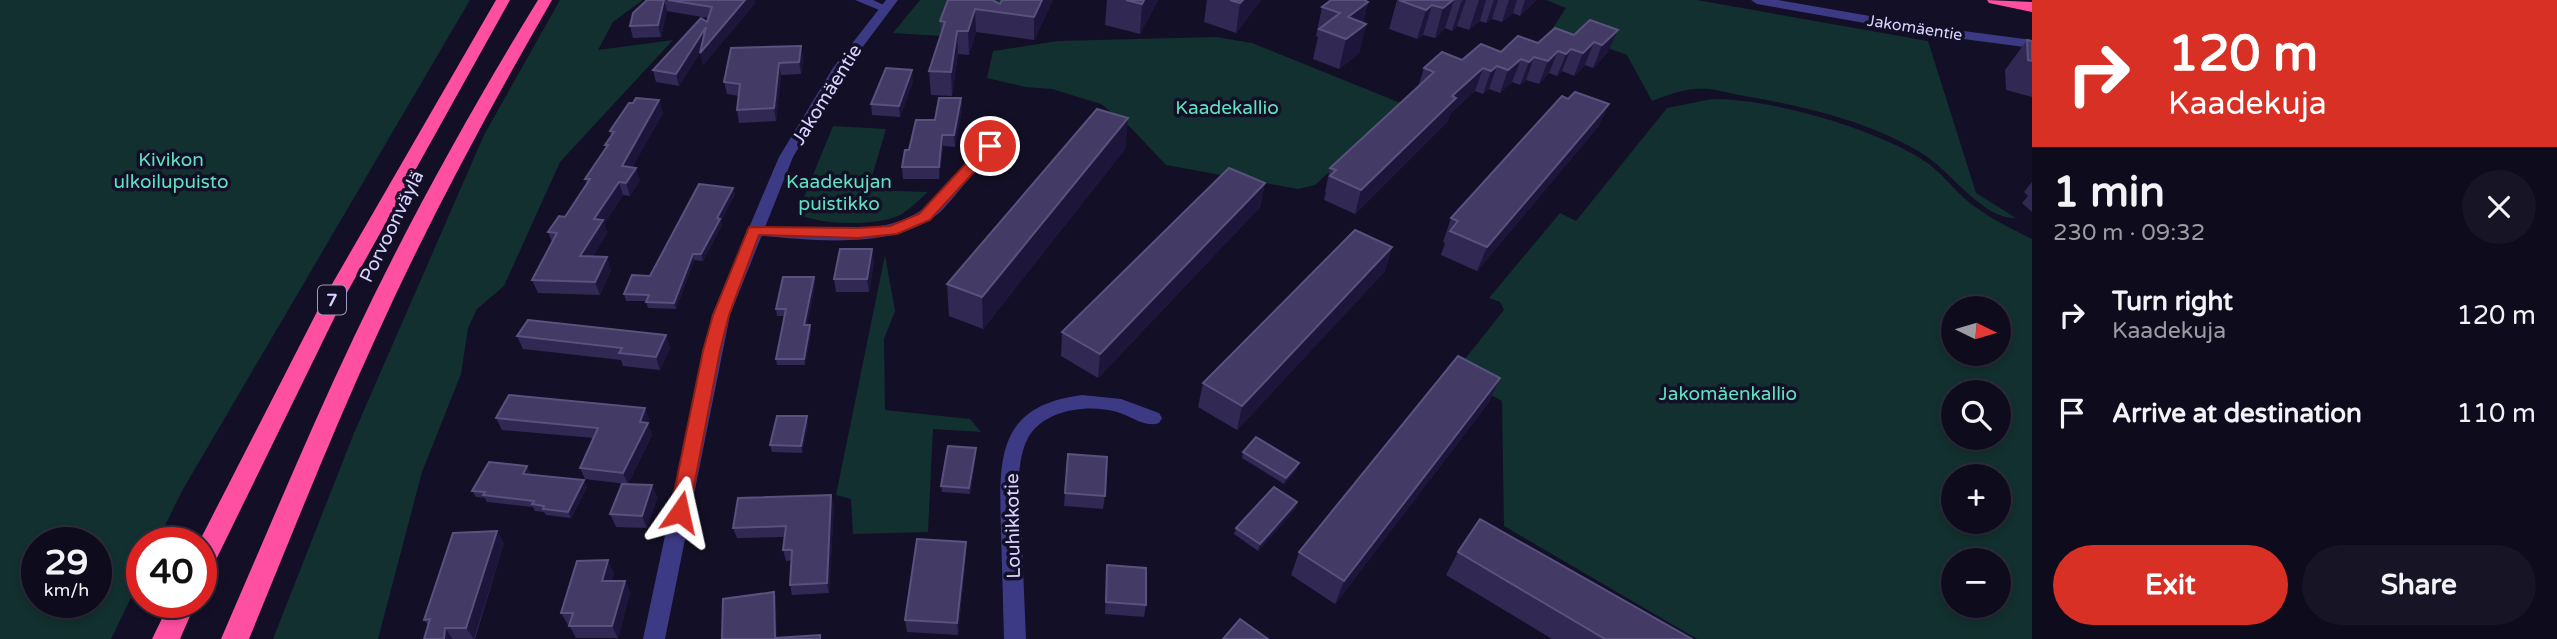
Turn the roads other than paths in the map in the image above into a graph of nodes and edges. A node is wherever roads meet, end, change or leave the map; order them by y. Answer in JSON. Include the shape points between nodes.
{"nodes":[{"id":1,"x":503,"y":0,"type":"edge"},
{"id":2,"x":545,"y":0,"type":"edge"},
{"id":3,"x":861,"y":0,"type":"edge"},
{"id":4,"x":1757,"y":0,"type":"edge"},
{"id":5,"x":1994,"y":0,"type":"edge"},
{"id":6,"x":888,"y":4,"type":"edge"},
{"id":7,"x":2032,"y":7,"type":"edge"},
{"id":8,"x":2032,"y":44,"type":"edge"},
{"id":9,"x":999,"y":123,"type":"dead end"},
{"id":10,"x":754,"y":230,"type":"junction"},
{"id":11,"x":1152,"y":418,"type":"dead end"},
{"id":12,"x":217,"y":533,"type":"edge"},
{"id":13,"x":176,"y":618,"type":"edge"},
{"id":14,"x":166,"y":639,"type":"edge"},
{"id":15,"x":235,"y":639,"type":"edge"},
{"id":16,"x":654,"y":639,"type":"edge"},
{"id":17,"x":1015,"y":639,"type":"edge"}],
"edges":[{"from":1,"to":12,"type":"highway","name":"Porvoonväylä","number":"7","via":[[334,298]]},
{"from":2,"to":15,"type":"highway","name":"Porvoonväylä","number":"7","via":[[451,165],[400,266]]},
{"from":3,"to":6,"type":"street"},
{"from":4,"to":8,"type":"street","name":"Jakomäentie"},
{"from":5,"to":7,"type":"highway"},
{"from":6,"to":10,"type":"street","name":"Jakomäentie","via":[[807,120]]},
{"from":9,"to":10,"type":"street","via":[[990,146],[925,217],[909,224],[892,231],[858,233]]},
{"from":10,"to":16,"type":"street","name":"Jakomäentie","via":[[712,351]]},
{"from":11,"to":17,"type":"street","name":"Louhikkotie","via":[[1121,406],[1077,404],[1048,410],[1023,429],[1012,452],[1009,475]]},
{"from":13,"to":14,"type":"highway"}]}
